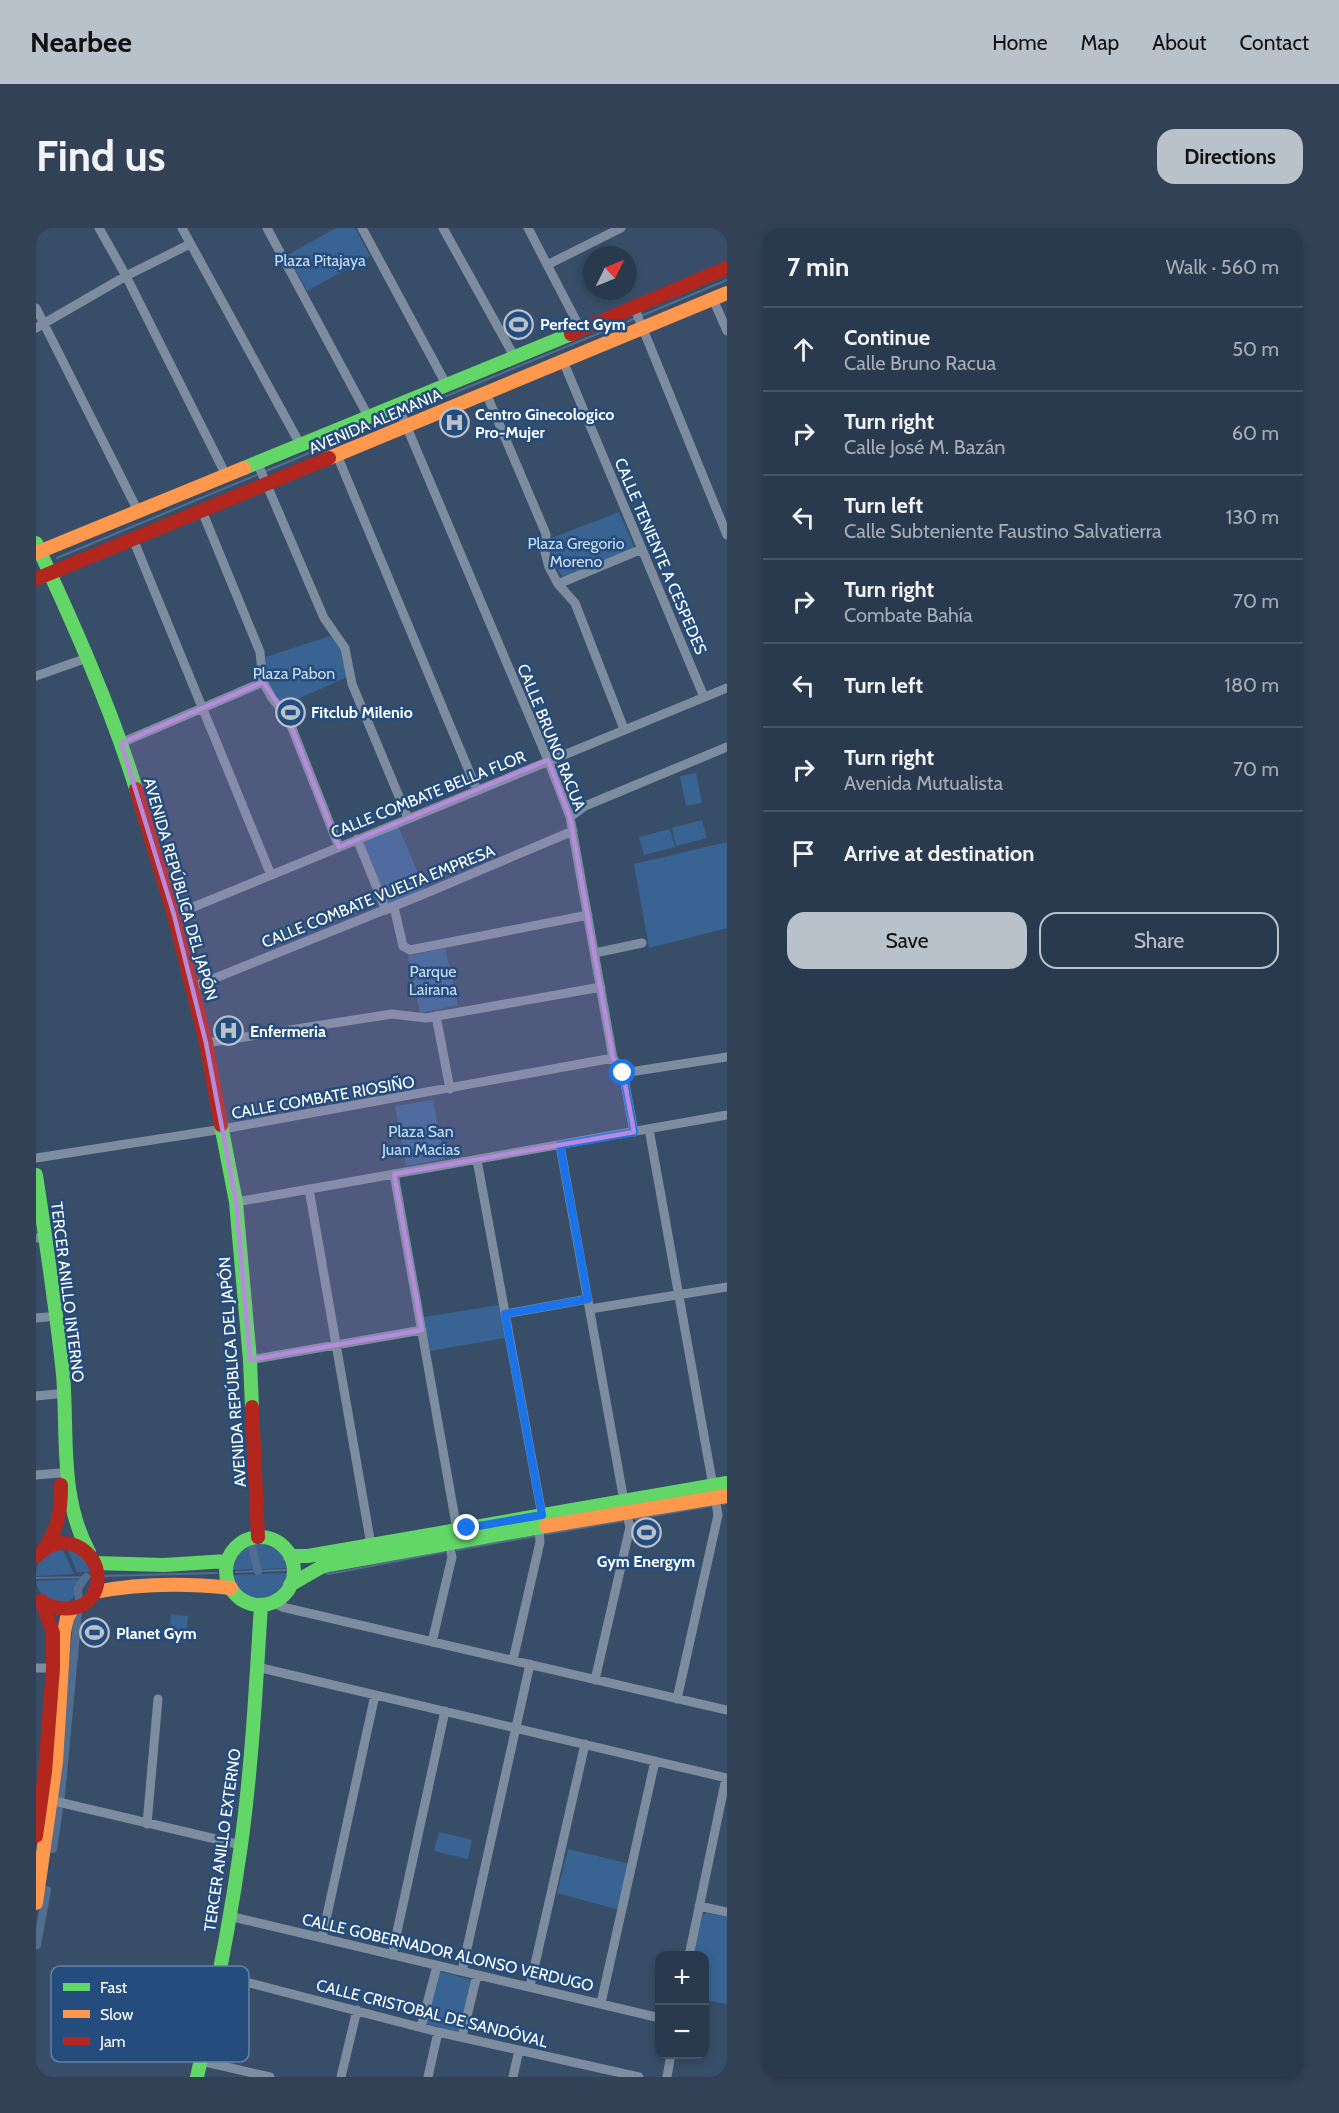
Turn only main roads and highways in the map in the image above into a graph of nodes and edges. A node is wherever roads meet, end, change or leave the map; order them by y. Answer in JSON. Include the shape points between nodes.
{"nodes":[{"id":1,"x":727,"y":268,"type":"edge"},
{"id":2,"x":727,"y":292,"type":"edge"},
{"id":3,"x":262,"y":472,"type":"junction"},
{"id":4,"x":39,"y":547,"type":"edge"},
{"id":5,"x":54,"y":576,"type":"junction"},
{"id":6,"x":36,"y":579,"type":"edge"},
{"id":7,"x":36,"y":1175,"type":"edge"},
{"id":8,"x":36,"y":1232,"type":"edge"},
{"id":9,"x":36,"y":1238,"type":"edge"},
{"id":10,"x":42,"y":1318,"type":"edge"},
{"id":11,"x":721,"y":1491,"type":"edge"},
{"id":12,"x":540,"y":1521,"type":"junction"},
{"id":13,"x":258,"y":1537,"type":"junction"},
{"id":14,"x":38,"y":1554,"type":"edge"},
{"id":15,"x":290,"y":1556,"type":"junction"},
{"id":16,"x":92,"y":1558,"type":"junction"},
{"id":17,"x":227,"y":1561,"type":"junction"},
{"id":18,"x":290,"y":1585,"type":"junction"},
{"id":19,"x":231,"y":1588,"type":"junction"},
{"id":20,"x":94,"y":1592,"type":"junction"},
{"id":21,"x":39,"y":1599,"type":"edge"},
{"id":22,"x":267,"y":1604,"type":"junction"},
{"id":23,"x":72,"y":1609,"type":"junction"},
{"id":24,"x":51,"y":1699,"type":"junction"},
{"id":25,"x":41,"y":1756,"type":"edge"},
{"id":26,"x":50,"y":1800,"type":"junction"},
{"id":27,"x":36,"y":1836,"type":"edge"},
{"id":28,"x":36,"y":1848,"type":"edge"},
{"id":29,"x":40,"y":1868,"type":"edge"},
{"id":30,"x":36,"y":1903,"type":"edge"},
{"id":31,"x":221,"y":1966,"type":"edge"},
{"id":32,"x":201,"y":2062,"type":"edge"},
{"id":33,"x":197,"y":2077,"type":"edge"}],
"edges":[{"from":1,"to":3,"type":"main road","name":"AVENIDA ALEMANIA","via":[[300,444]]},
{"from":2,"to":3,"type":"main road","name":"AVENIDA ALEMANIA","via":[[486,393],[404,422],[337,455]]},
{"from":3,"to":4,"type":"main road","name":"AVENIDA ALEMANIA","via":[[226,475]]},
{"from":3,"to":5,"type":"main road","name":"AVENIDA ALEMANIA","via":[[202,511]]},
{"from":4,"to":5,"type":"main road","name":"AVENIDA REPÚBLICA DEL JAPÓN"},
{"from":5,"to":6,"type":"main road","name":"AVENIDA ALEMANIA"},
{"from":5,"to":13,"type":"main road","name":"AVENIDA REPÚBLICA DEL JAPÓN","via":[[121,743],[174,915],[206,1043],[236,1202],[250,1360]]},
{"from":7,"to":16,"type":"main road","name":"TERCER ANILLO INTERNO","via":[[65,1401],[71,1507],[79,1538]]},
{"from":8,"to":9,"type":"main road","name":"TERCER ANILLO INTERNO"},
{"from":9,"to":10,"type":"main road","name":"TERCER ANILLO INTERNO"},
{"from":10,"to":14,"type":"main road","name":"TERCER ANILLO INTERNO","via":[[56,1394],[60,1518],[55,1533]]},
{"from":11,"to":12,"type":"main road"},
{"from":12,"to":15,"type":"main road"},
{"from":12,"to":18,"type":"main road","via":[[449,1543],[323,1566]]},
{"from":13,"to":15,"type":"main road","via":[[277,1542]]},
{"from":13,"to":17,"type":"main road","via":[[239,1544]]},
{"from":14,"to":16,"type":"main road","via":[[56,1543],[68,1542],[79,1545]]},
{"from":15,"to":18,"type":"main road"},
{"from":16,"to":17,"type":"main road","via":[[164,1565]]},
{"from":16,"to":20,"type":"main road","via":[[98,1577]]},
{"from":17,"to":19,"type":"main road"},
{"from":18,"to":22,"type":"main road"},
{"from":19,"to":20,"type":"main road","via":[[193,1583],[131,1585]]},
{"from":19,"to":22,"type":"main road","via":[[244,1600]]},
{"from":20,"to":23,"type":"main road","via":[[81,1606]]},
{"from":21,"to":23,"type":"main road","via":[[51,1608]]},
{"from":21,"to":24,"type":"main road","via":[[53,1633]]},
{"from":22,"to":31,"type":"main road","name":"TERCER ANILLO EXTERNO","via":[[257,1644],[242,1845]]},
{"from":23,"to":26,"type":"main road","via":[[64,1632],[61,1713]]},
{"from":24,"to":25,"type":"main road"},
{"from":24,"to":26,"type":"main road","via":[[54,1724],[47,1797]]},
{"from":25,"to":27,"type":"main road"},
{"from":26,"to":28,"type":"main road"},
{"from":26,"to":29,"type":"main road"},
{"from":29,"to":30,"type":"main road"},
{"from":32,"to":33,"type":"main road","name":"TERCER ANILLO EXTERNO"}]}
